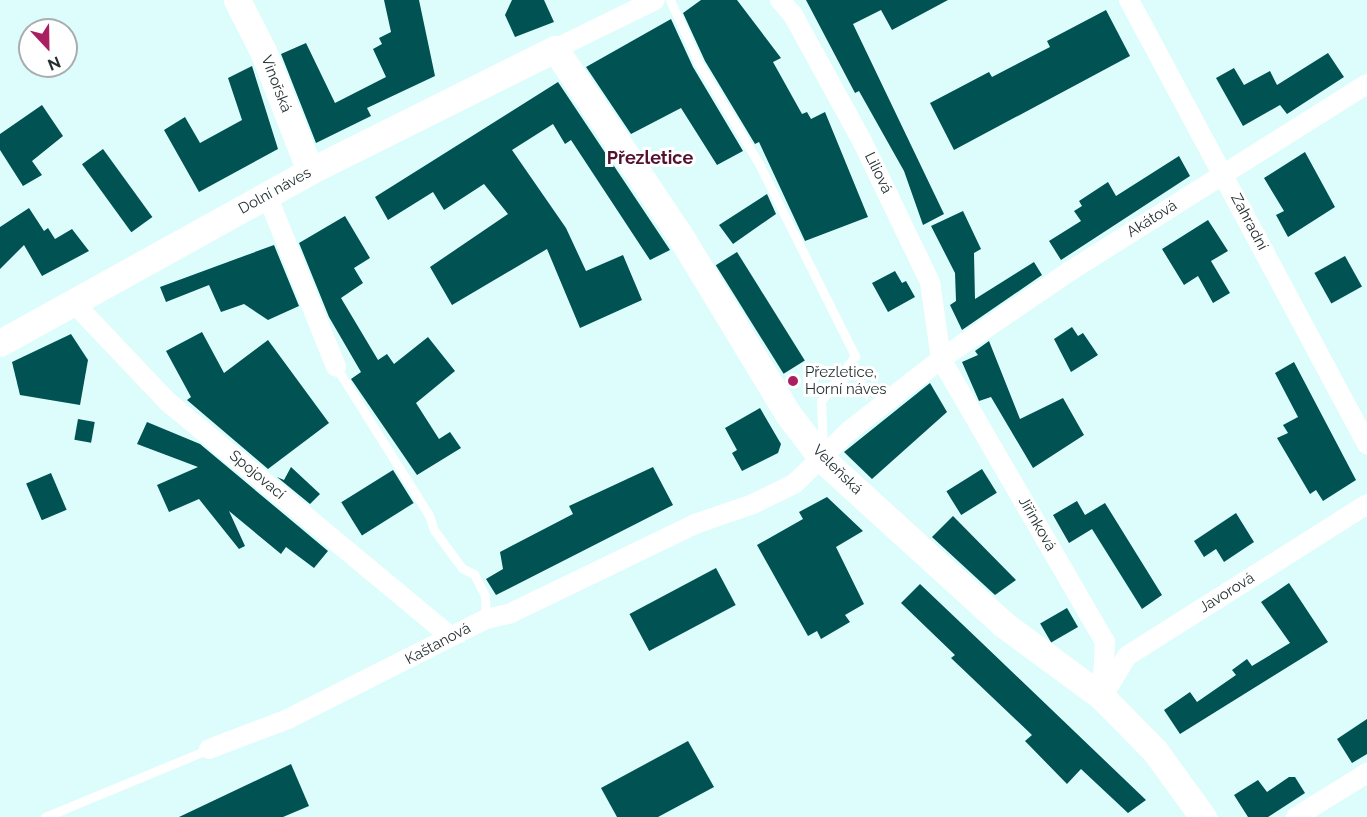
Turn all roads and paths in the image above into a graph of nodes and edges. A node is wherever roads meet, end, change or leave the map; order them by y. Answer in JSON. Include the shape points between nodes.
{"nodes":[{"id":1,"x":237,"y":0,"type":"edge"},
{"id":2,"x":655,"y":0,"type":"edge"},
{"id":3,"x":670,"y":0,"type":"edge"},
{"id":4,"x":780,"y":0,"type":"edge"},
{"id":5,"x":1129,"y":0,"type":"edge"},
{"id":6,"x":555,"y":49,"type":"junction"},
{"id":7,"x":1367,"y":84,"type":"edge"},
{"id":8,"x":310,"y":171,"type":"junction"},
{"id":9,"x":1224,"y":175,"type":"junction"},
{"id":10,"x":267,"y":195,"type":"junction"},
{"id":11,"x":74,"y":303,"type":"junction"},
{"id":12,"x":0,"y":342,"type":"edge"},
{"id":13,"x":941,"y":359,"type":"junction"},
{"id":14,"x":336,"y":367,"type":"joint"},
{"id":15,"x":1367,"y":444,"type":"edge"},
{"id":16,"x":823,"y":460,"type":"junction"},
{"id":17,"x":1367,"y":504,"type":"edge"},
{"id":18,"x":486,"y":619,"type":"junction"},
{"id":19,"x":450,"y":636,"type":"junction"},
{"id":20,"x":1102,"y":696,"type":"junction"},
{"id":21,"x":209,"y":749,"type":"joint"},
{"id":22,"x":1367,"y":773,"type":"edge"},
{"id":23,"x":45,"y":817,"type":"edge"},
{"id":24,"x":1203,"y":817,"type":"edge"},
{"id":25,"x":1296,"y":817,"type":"edge"}],
"edges":[{"from":1,"to":8,"type":"street","name":"Vinořská","via":[[263,51]]},
{"from":2,"to":6,"type":"street"},
{"from":3,"to":16,"type":"lane","via":[[699,64],[759,164],[855,356],[821,401]]},
{"from":4,"to":13,"type":"street","name":"Liliová","via":[[793,15],[863,143],[930,282]]},
{"from":5,"to":9,"type":"street","name":"Zahradní"},
{"from":6,"to":8,"type":"street","name":"Dolní náves"},
{"from":6,"to":16,"type":"street","name":"Veleňská","via":[[679,234],[788,414]]},
{"from":7,"to":9,"type":"street","name":"Akátová"},
{"from":8,"to":10,"type":"street","name":"Dolní náves"},
{"from":9,"to":13,"type":"street","name":"Akátová","via":[[1070,271]]},
{"from":9,"to":15,"type":"street","name":"Zahradní"},
{"from":10,"to":11,"type":"street","name":"Dolní náves"},
{"from":10,"to":14,"type":"street"},
{"from":11,"to":12,"type":"street","name":"Dolní náves"},
{"from":11,"to":19,"type":"street","name":"Spojovací","via":[[168,402]]},
{"from":13,"to":16,"type":"street","name":"Akátová","via":[[849,431]]},
{"from":13,"to":20,"type":"street","name":"Jiřinková","via":[[1105,642]]},
{"from":14,"to":18,"type":"lane","via":[[429,514],[434,530],[462,568],[474,574],[485,596]]},
{"from":16,"to":18,"type":"street","name":"Kaštanová","via":[[794,484],[753,504],[694,524],[511,613]]},
{"from":16,"to":20,"type":"street","name":"Veleňská","via":[[1003,624]]},
{"from":17,"to":20,"type":"street","name":"Javorová","via":[[1127,656]]},
{"from":18,"to":19,"type":"street","name":"Kaštanová"},
{"from":19,"to":21,"type":"street","name":"Kaštanová","via":[[288,719]]},
{"from":20,"to":24,"type":"street","name":"Veleňská","via":[[1155,751]]},
{"from":21,"to":23,"type":"lane","name":"Kaštanová"},
{"from":22,"to":25,"type":"street"}]}
